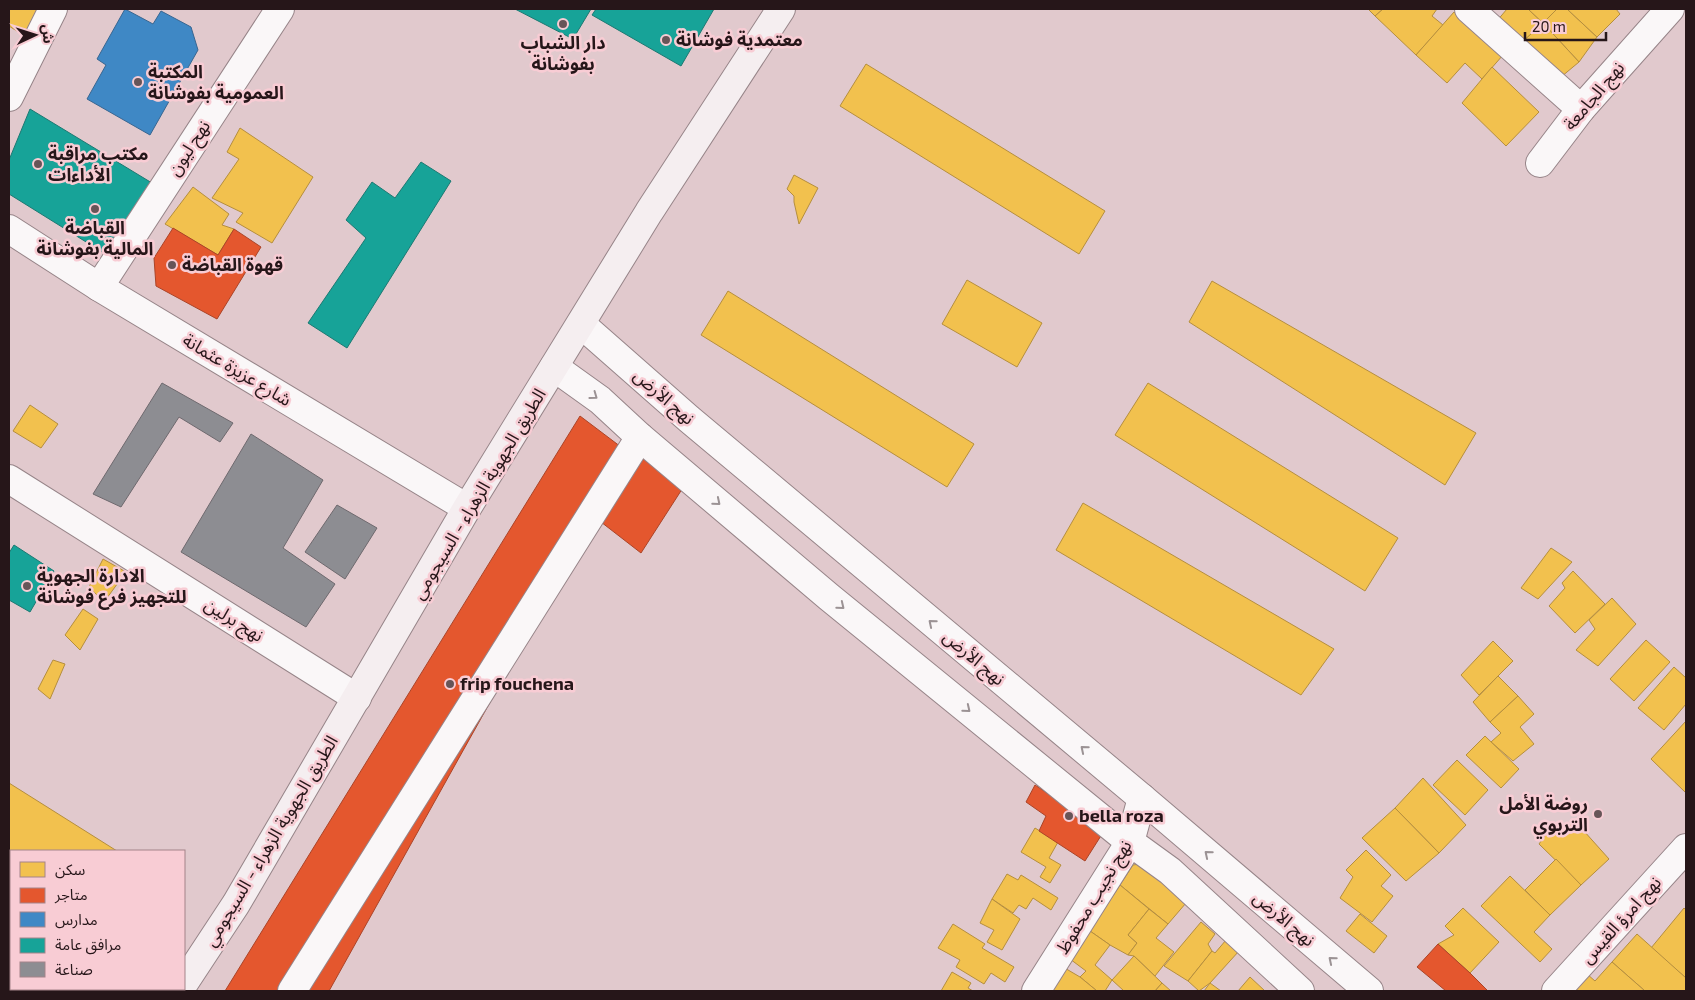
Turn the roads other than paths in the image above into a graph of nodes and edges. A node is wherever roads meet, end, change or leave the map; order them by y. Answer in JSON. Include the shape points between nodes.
{"nodes":[{"id":1,"x":53,"y":9,"type":"edge"},
{"id":2,"x":280,"y":9,"type":"edge"},
{"id":3,"x":781,"y":9,"type":"edge"},
{"id":4,"x":1670,"y":9,"type":"edge"},
{"id":5,"x":1484,"y":14,"type":"edge"},
{"id":6,"x":9,"y":98,"type":"edge"},
{"id":7,"x":1581,"y":109,"type":"junction"},
{"id":8,"x":1540,"y":163,"type":"dead end"},
{"id":9,"x":9,"y":229,"type":"edge"},
{"id":10,"x":99,"y":287,"type":"junction"},
{"id":11,"x":581,"y":324,"type":"junction"},
{"id":12,"x":554,"y":367,"type":"junction"},
{"id":13,"x":640,"y":437,"type":"junction"},
{"id":14,"x":9,"y":479,"type":"edge"},
{"id":15,"x":467,"y":508,"type":"junction"},
{"id":16,"x":357,"y":698,"type":"junction"},
{"id":17,"x":1142,"y":798,"type":"junction"},
{"id":18,"x":1130,"y":842,"type":"junction"},
{"id":19,"x":1686,"y":848,"type":"edge"},
{"id":20,"x":185,"y":981,"type":"edge"},
{"id":21,"x":292,"y":991,"type":"edge"},
{"id":22,"x":1036,"y":991,"type":"edge"},
{"id":23,"x":1300,"y":991,"type":"edge"},
{"id":24,"x":1369,"y":991,"type":"edge"},
{"id":25,"x":1556,"y":991,"type":"edge"}],
"edges":[{"from":1,"to":6,"type":"street"},
{"from":2,"to":10,"type":"street","name":"نهح ليون"},
{"from":3,"to":11,"type":"main road","name":"الطريق الجهوية الزهراء - السيجومي","via":[[649,212]]},
{"from":4,"to":7,"type":"street","name":"نهج الجامعة"},
{"from":5,"to":7,"type":"street"},
{"from":7,"to":8,"type":"street","name":"نهج الجامعة"},
{"from":9,"to":10,"type":"street","name":"شارع عزيزة عثمانة"},
{"from":10,"to":15,"type":"street","name":"شارع عزيزة عثمانة"},
{"from":11,"to":12,"type":"main road","name":"الطريق الجهوية الزهراء - السيجومي"},
{"from":17,"to":11,"type":"street","name":"نهج الأرض","one_way":true,"via":[[689,419]]},
{"from":12,"to":13,"type":"street","one_way":true,"via":[[600,400]]},
{"from":12,"to":15,"type":"main road","name":"الطريق الجهوية الزهراء - السيجومي"},
{"from":13,"to":18,"type":"street","one_way":true,"via":[[829,597]]},
{"from":13,"to":21,"type":"street"},
{"from":14,"to":16,"type":"street","name":"نهج برلين"},
{"from":15,"to":16,"type":"main road","name":"الطريق الجهوية الزهراء - السيجومي"},
{"from":16,"to":20,"type":"main road","name":"الطريق الجهوية الزهراء - السيجومي","via":[[236,904]]},
{"from":17,"to":18,"type":"street","name":"نهج نجيب محفوظ"},
{"from":24,"to":17,"type":"street","name":"نهج الأرض","one_way":true},
{"from":18,"to":22,"type":"street","name":"نهج نجيب محفوظ"},
{"from":18,"to":23,"type":"street","via":[[1170,871]]},
{"from":19,"to":25,"type":"street","name":"نهج امرؤ القيس"}]}
